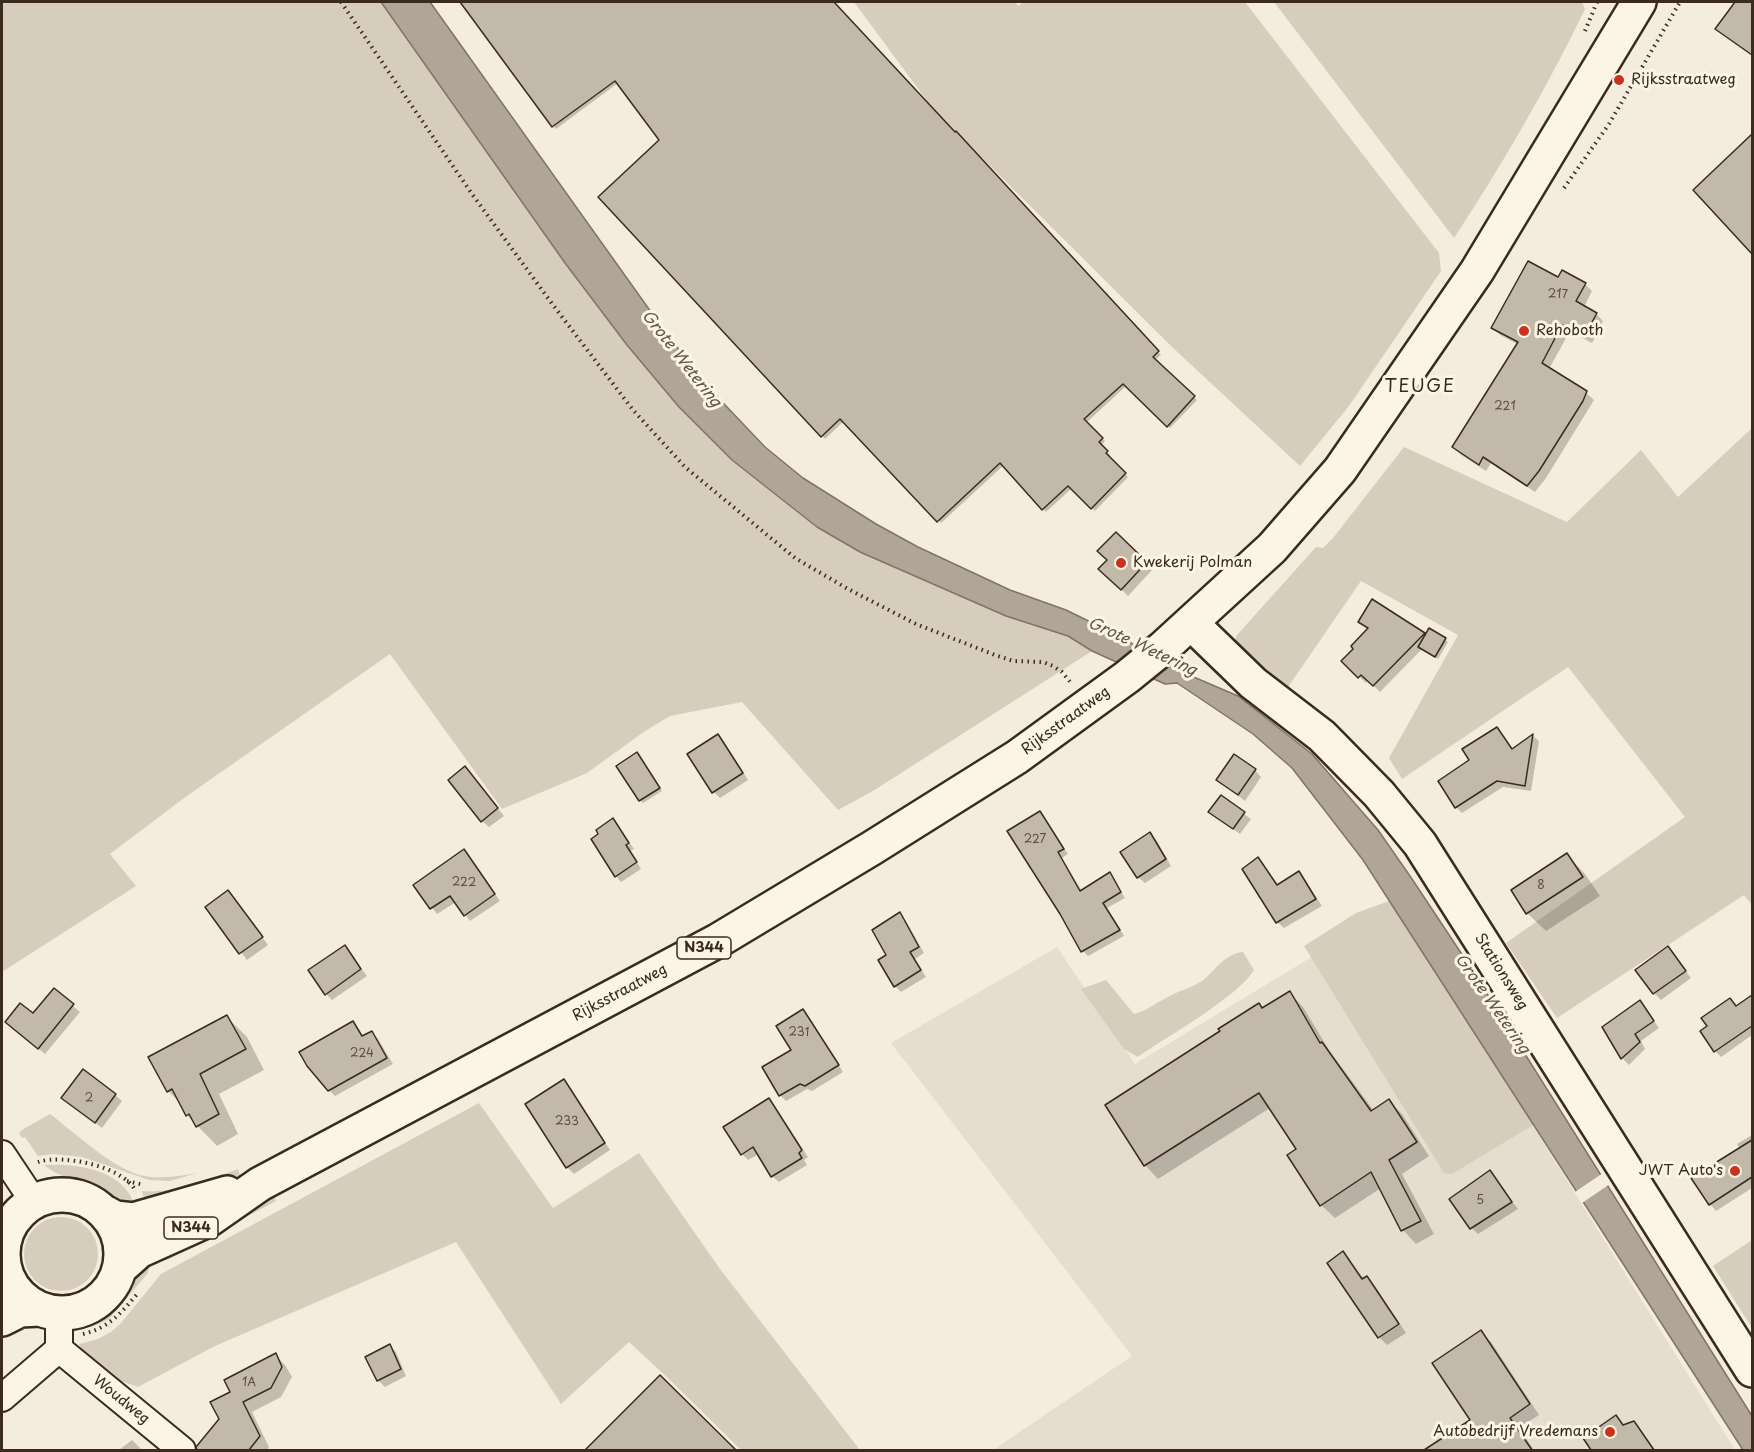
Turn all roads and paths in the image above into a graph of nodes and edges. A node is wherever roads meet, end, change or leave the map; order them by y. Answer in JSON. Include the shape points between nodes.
{"nodes":[{"id":1,"x":341,"y":2,"type":"edge"},
{"id":2,"x":1639,"y":2,"type":"edge"},
{"id":3,"x":1191,"y":623,"type":"junction"},
{"id":4,"x":1072,"y":684,"type":"dead end"},
{"id":5,"x":2,"y":1154,"type":"edge"},
{"id":6,"x":260,"y":1184,"type":"junction"},
{"id":7,"x":149,"y":1186,"type":"dead end"},
{"id":8,"x":25,"y":1189,"type":"junction"},
{"id":9,"x":106,"y":1213,"type":"junction"},
{"id":10,"x":2,"y":1262,"type":"edge"},
{"id":11,"x":132,"y":1277,"type":"junction"},
{"id":12,"x":2,"y":1318,"type":"edge"},
{"id":13,"x":54,"y":1327,"type":"junction"},
{"id":14,"x":1752,"y":1370,"type":"edge"},
{"id":15,"x":2,"y":1398,"type":"edge"},
{"id":16,"x":182,"y":1450,"type":"edge"}],
"edges":[{"from":1,"to":4,"type":"path","via":[[546,296],[633,410],[685,467],[795,558],[839,584],[916,624],[1013,661],[1053,666]]},
{"from":2,"to":3,"type":"main road","name":"Rijksstraatweg","number":"N344","via":[[1478,271],[1340,470],[1272,548]]},
{"from":3,"to":6,"type":"main road","name":"Rijksstraatweg","number":"N344","via":[[1127,677],[1017,757],[872,848],[719,940]]},
{"from":3,"to":14,"type":"main road","name":"Stationsweg","via":[[1253,683],[1322,736],[1379,794],[1420,844]]},
{"from":5,"to":8,"type":"street"},
{"from":6,"to":9,"type":"main road","name":"Rijksstraatweg","number":"N344","via":[[133,1220]]},
{"from":6,"to":11,"type":"main road","name":"Rijksstraatweg","number":"N344","via":[[210,1219],[139,1251]]},
{"from":7,"to":8,"type":"path","via":[[68,1159],[36,1163]]},
{"from":8,"to":9,"type":"main road","number":"N344","via":[[88,1200]]},
{"from":8,"to":10,"type":"main road","number":"N344","via":[[22,1210],[7,1232]]},
{"from":9,"to":11,"type":"main road","via":[[118,1233]]},
{"from":10,"to":13,"type":"main road","number":"N344","via":[[18,1294]]},
{"from":11,"to":13,"type":"main road","number":"N344"},
{"from":11,"to":13,"type":"path","via":[[122,1313],[107,1326],[83,1334]]},
{"from":12,"to":13,"type":"main road","number":"N344","via":[[20,1310]]},
{"from":13,"to":15,"type":"street"},
{"from":13,"to":16,"type":"street","name":"Woudweg"}]}
